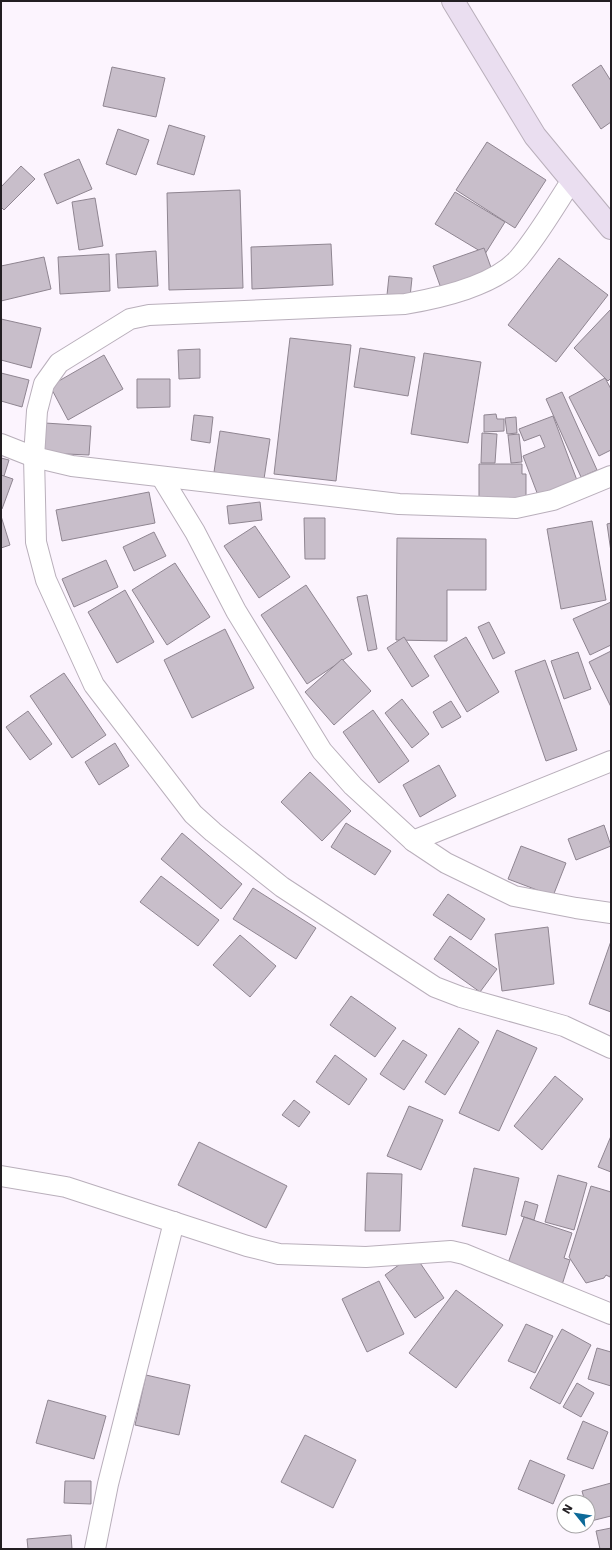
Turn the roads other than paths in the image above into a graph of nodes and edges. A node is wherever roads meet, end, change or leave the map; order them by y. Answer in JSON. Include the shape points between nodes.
{"nodes":[{"id":1,"x":454,"y":1,"type":"edge"},
{"id":2,"x":572,"y":180,"type":"junction"},
{"id":3,"x":611,"y":228,"type":"edge"},
{"id":4,"x":1,"y":444,"type":"edge"},
{"id":5,"x":34,"y":457,"type":"junction"},
{"id":6,"x":611,"y":476,"type":"edge"},
{"id":7,"x":162,"y":478,"type":"junction"},
{"id":8,"x":611,"y":761,"type":"edge"},
{"id":9,"x":413,"y":841,"type":"junction"},
{"id":10,"x":611,"y":913,"type":"edge"},
{"id":11,"x":611,"y":1048,"type":"edge"},
{"id":12,"x":1,"y":1176,"type":"edge"},
{"id":13,"x":174,"y":1222,"type":"junction"},
{"id":14,"x":611,"y":1314,"type":"edge"},
{"id":15,"x":95,"y":1549,"type":"edge"}],
"edges":[{"from":1,"to":2,"type":"main road","via":[[536,136]]},
{"from":2,"to":3,"type":"main road"},
{"from":2,"to":5,"type":"street","via":[[518,259],[490,279],[441,298],[405,304],[149,315],[130,319],[55,368],[44,384],[37,411]]},
{"from":4,"to":5,"type":"street"},
{"from":5,"to":7,"type":"street","via":[[72,466]]},
{"from":5,"to":11,"type":"street","via":[[36,542],[46,580],[94,685],[193,814],[282,887],[434,987],[564,1026]]},
{"from":6,"to":7,"type":"street","via":[[553,500],[516,508],[399,504]]},
{"from":7,"to":9,"type":"street","via":[[236,611],[322,751],[353,786]]},
{"from":8,"to":9,"type":"street"},
{"from":9,"to":10,"type":"street","via":[[446,863],[514,896]]},
{"from":12,"to":13,"type":"street","via":[[66,1187]]},
{"from":13,"to":14,"type":"street","via":[[279,1254],[366,1257],[451,1251]]},
{"from":13,"to":15,"type":"street","via":[[108,1484]]}]}
